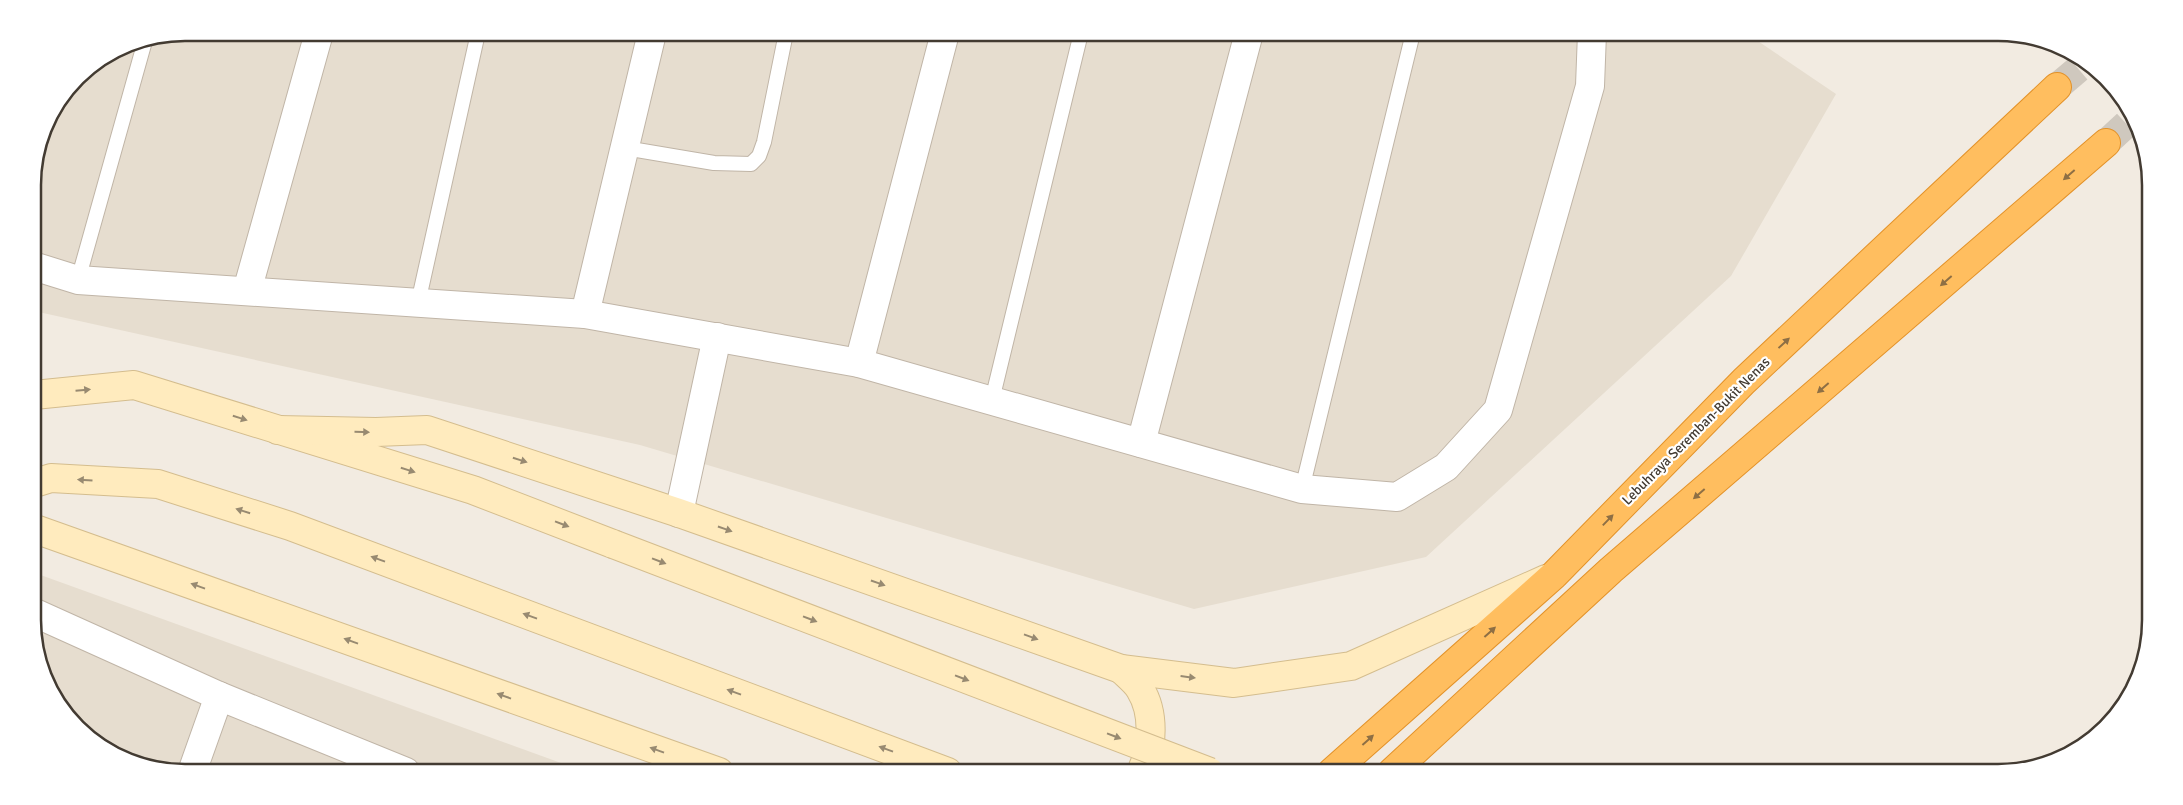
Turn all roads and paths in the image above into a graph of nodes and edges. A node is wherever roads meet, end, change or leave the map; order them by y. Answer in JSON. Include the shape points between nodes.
{"nodes":[{"id":1,"x":316,"y":41,"type":"edge"},
{"id":2,"x":476,"y":41,"type":"edge"},
{"id":3,"x":650,"y":41,"type":"edge"},
{"id":4,"x":784,"y":41,"type":"edge"},
{"id":5,"x":943,"y":41,"type":"edge"},
{"id":6,"x":1079,"y":41,"type":"edge"},
{"id":7,"x":1247,"y":41,"type":"edge"},
{"id":8,"x":1411,"y":41,"type":"edge"},
{"id":9,"x":1592,"y":41,"type":"edge"},
{"id":10,"x":143,"y":48,"type":"edge"},
{"id":11,"x":2057,"y":87,"type":"tunnel mouth"},
{"id":12,"x":2106,"y":144,"type":"tunnel mouth"},
{"id":13,"x":625,"y":148,"type":"junction"},
{"id":14,"x":42,"y":269,"type":"edge"},
{"id":15,"x":78,"y":280,"type":"junction"},
{"id":16,"x":246,"y":291,"type":"junction"},
{"id":17,"x":418,"y":303,"type":"junction"},
{"id":18,"x":585,"y":314,"type":"junction"},
{"id":19,"x":717,"y":338,"type":"junction"},
{"id":20,"x":859,"y":363,"type":"junction"},
{"id":21,"x":42,"y":394,"type":"edge"},
{"id":22,"x":992,"y":400,"type":"junction"},
{"id":23,"x":278,"y":430,"type":"junction"},
{"id":24,"x":1141,"y":442,"type":"junction"},
{"id":25,"x":41,"y":481,"type":"edge"},
{"id":26,"x":1302,"y":489,"type":"junction"},
{"id":27,"x":679,"y":513,"type":"junction"},
{"id":28,"x":41,"y":531,"type":"edge"},
{"id":29,"x":1554,"y":575,"type":"junction"},
{"id":30,"x":41,"y":616,"type":"edge"},
{"id":31,"x":1121,"y":669,"type":"junction"},
{"id":32,"x":219,"y":696,"type":"junction"},
{"id":33,"x":1146,"y":763,"type":"edge"},
{"id":34,"x":1188,"y":763,"type":"edge"},
{"id":35,"x":1342,"y":763,"type":"edge"},
{"id":36,"x":1401,"y":763,"type":"edge"},
{"id":37,"x":195,"y":764,"type":"edge"},
{"id":38,"x":386,"y":764,"type":"edge"},
{"id":39,"x":696,"y":764,"type":"edge"},
{"id":40,"x":926,"y":764,"type":"edge"}],
"edges":[{"from":1,"to":16,"type":"street"},
{"from":2,"to":17,"type":"lane"},
{"from":3,"to":13,"type":"street"},
{"from":4,"to":13,"type":"lane","via":[[764,142],[759,156],[751,164],[714,162]]},
{"from":5,"to":20,"type":"street"},
{"from":6,"to":22,"type":"lane"},
{"from":7,"to":24,"type":"street"},
{"from":8,"to":26,"type":"lane"},
{"from":9,"to":26,"type":"street","via":[[1590,86],[1498,410],[1446,467],[1397,497]]},
{"from":10,"to":15,"type":"lane"},
{"from":29,"to":11,"type":"highway","name":"Lebuhraya Seremban-Bukit Nenas","one_way":true,"via":[[1744,381]]},
{"from":12,"to":36,"type":"highway","one_way":true,"via":[[1611,570]]},
{"from":13,"to":18,"type":"street"},
{"from":14,"to":15,"type":"street"},
{"from":15,"to":16,"type":"street"},
{"from":16,"to":17,"type":"street"},
{"from":17,"to":18,"type":"street"},
{"from":18,"to":19,"type":"street"},
{"from":19,"to":20,"type":"street"},
{"from":19,"to":27,"type":"street"},
{"from":20,"to":22,"type":"street"},
{"from":21,"to":23,"type":"street","one_way":true,"via":[[134,386]]},
{"from":22,"to":24,"type":"street"},
{"from":23,"to":27,"type":"street","one_way":true,"via":[[427,430]]},
{"from":23,"to":34,"type":"street","one_way":true,"bridge":true,"via":[[474,490]]},
{"from":24,"to":26,"type":"street"},
{"from":40,"to":25,"type":"street","one_way":true,"via":[[290,526],[158,484],[51,478]]},
{"from":27,"to":31,"type":"street","one_way":true},
{"from":39,"to":28,"type":"street","one_way":true},
{"from":31,"to":29,"type":"street","one_way":true,"via":[[1234,683],[1351,666]]},
{"from":35,"to":29,"type":"highway","name":"Lebuhraya Seremban-Bukit Nenas","one_way":true},
{"from":30,"to":32,"type":"street"},
{"from":31,"to":33,"type":"street","via":[[1140,688],[1150,709],[1149,757]]},
{"from":32,"to":37,"type":"street"},
{"from":32,"to":38,"type":"street"}]}
